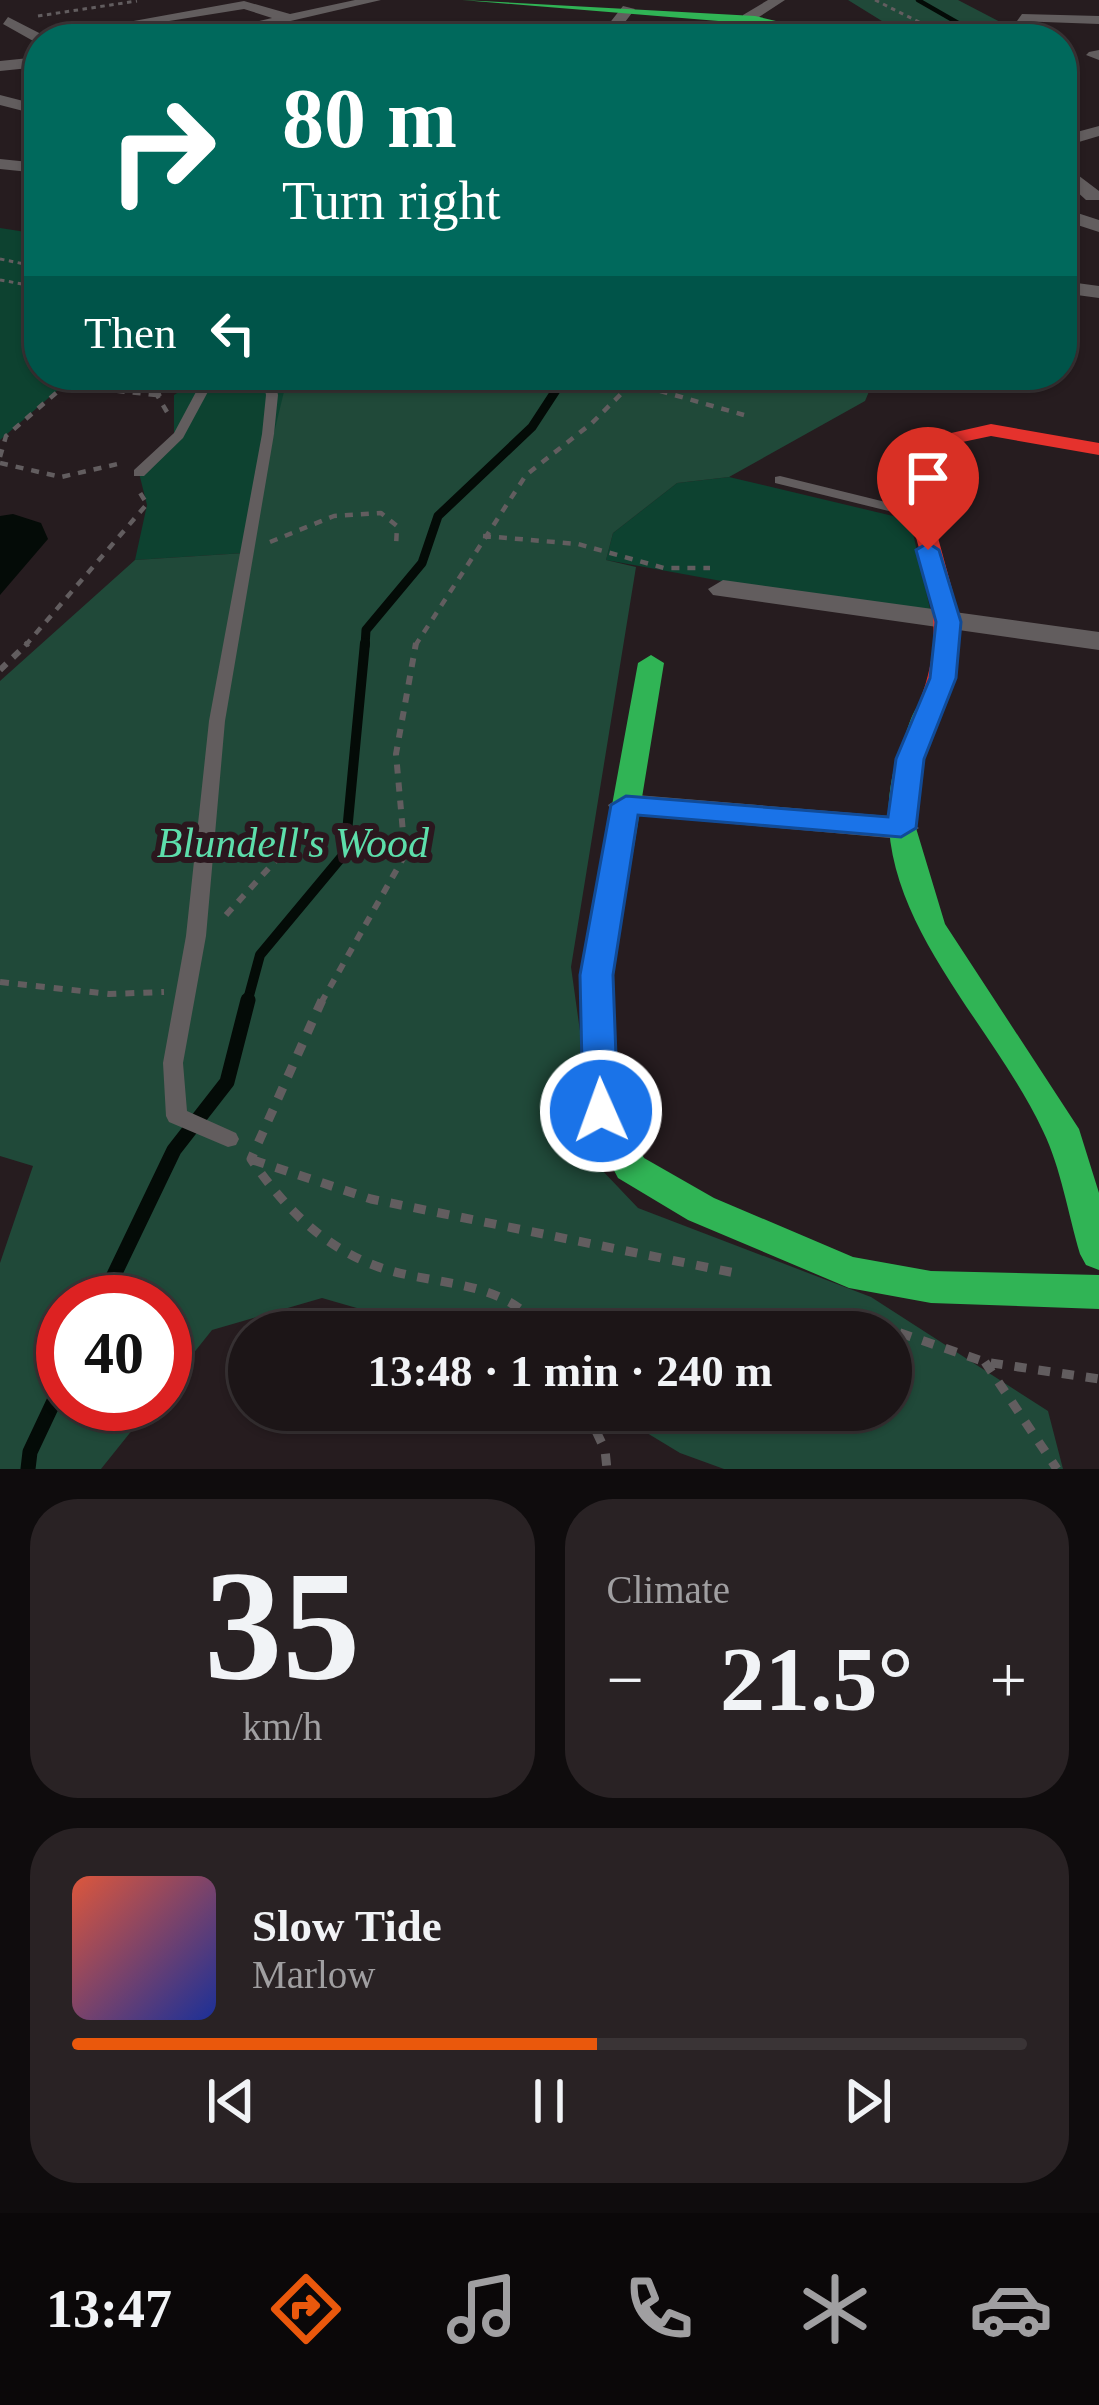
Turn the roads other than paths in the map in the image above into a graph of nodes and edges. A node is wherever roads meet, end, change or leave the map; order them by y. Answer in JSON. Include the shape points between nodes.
{"nodes":[{"id":1,"x":227,"y":0,"type":"edge"},
{"id":2,"x":374,"y":0,"type":"edge"},
{"id":3,"x":467,"y":0,"type":"edge"},
{"id":4,"x":778,"y":0,"type":"edge"},
{"id":5,"x":560,"y":3,"type":"edge"},
{"id":6,"x":244,"y":5,"type":"junction"},
{"id":7,"x":628,"y":9,"type":"junction"},
{"id":8,"x":748,"y":18,"type":"junction"},
{"id":9,"x":1022,"y":18,"type":"dead end"},
{"id":10,"x":293,"y":20,"type":"junction"},
{"id":11,"x":1099,"y":20,"type":"edge"},
{"id":12,"x":8,"y":22,"type":"road end"},
{"id":13,"x":132,"y":24,"type":"edge"},
{"id":14,"x":273,"y":24,"type":"edge"},
{"id":15,"x":616,"y":24,"type":"edge"},
{"id":16,"x":794,"y":24,"type":"edge"},
{"id":17,"x":24,"y":30,"type":"edge"},
{"id":18,"x":1077,"y":171,"type":"edge"},
{"id":19,"x":1096,"y":195,"type":"edge"},
{"id":20,"x":203,"y":390,"type":"edge"},
{"id":21,"x":271,"y":390,"type":"edge"},
{"id":22,"x":1099,"y":449,"type":"edge"},
{"id":23,"x":139,"y":472,"type":"road end"},
{"id":24,"x":779,"y":480,"type":"dead end"},
{"id":25,"x":918,"y":514,"type":"junction"},
{"id":26,"x":722,"y":589,"type":"dead end"},
{"id":27,"x":949,"y":622,"type":"junction"},
{"id":28,"x":1099,"y":641,"type":"edge"},
{"id":29,"x":651,"y":663,"type":"dead end"},
{"id":30,"x":626,"y":805,"type":"junction"},
{"id":31,"x":901,"y":828,"type":"junction"},
{"id":32,"x":228,"y":1139,"type":"road end"},
{"id":33,"x":1099,"y":1254,"type":"edge"},
{"id":34,"x":1099,"y":1292,"type":"edge"}],
"edges":[{"from":1,"to":6,"type":"street"},
{"from":2,"to":10,"type":"street"},
{"from":3,"to":5,"type":"street"},
{"from":4,"to":8,"type":"street"},
{"from":5,"to":7,"type":"street"},
{"from":6,"to":10,"type":"street"},
{"from":6,"to":13,"type":"street"},
{"from":7,"to":8,"type":"street"},
{"from":7,"to":15,"type":"street"},
{"from":8,"to":16,"type":"street"},
{"from":9,"to":11,"type":"street"},
{"from":10,"to":14,"type":"street"},
{"from":12,"to":17,"type":"street"},
{"from":18,"to":19,"type":"street"},
{"from":20,"to":23,"type":"lane","via":[[179,435]]},
{"from":21,"to":32,"type":"lane","via":[[172,1064],[178,1116]]},
{"from":22,"to":25,"type":"street","via":[[968,431],[946,440]]},
{"from":24,"to":25,"type":"lane"},
{"from":25,"to":27,"type":"street"},
{"from":26,"to":27,"type":"street"},
{"from":27,"to":28,"type":"street"},
{"from":27,"to":31,"type":"street","via":[[943,678],[910,759]]},
{"from":29,"to":30,"type":"street"},
{"from":30,"to":31,"type":"street"},
{"from":30,"to":34,"type":"street","via":[[597,975],[601,1111],[631,1168],[701,1209],[849,1272],[931,1287]]},
{"from":31,"to":33,"type":"street","via":[[930,925],[1061,1129]]}]}
